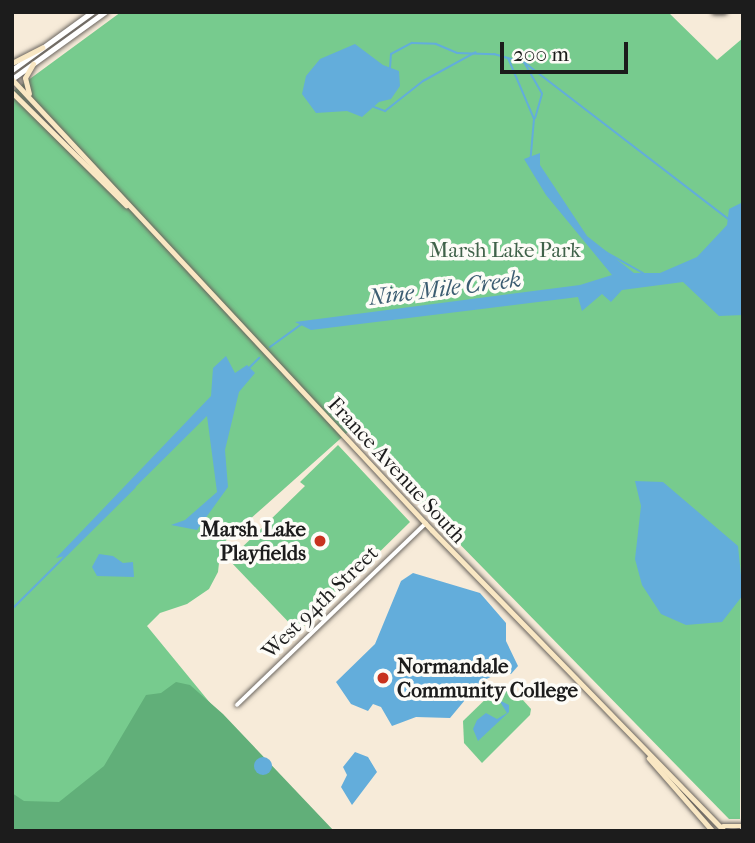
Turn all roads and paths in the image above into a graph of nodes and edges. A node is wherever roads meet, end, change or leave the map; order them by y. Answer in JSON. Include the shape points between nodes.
{"nodes":[{"id":1,"x":92,"y":12,"type":"edge"},
{"id":2,"x":105,"y":12,"type":"edge"},
{"id":3,"x":42,"y":48,"type":"junction"},
{"id":4,"x":12,"y":63,"type":"edge"},
{"id":5,"x":33,"y":64,"type":"junction"},
{"id":6,"x":12,"y":70,"type":"edge"},
{"id":7,"x":12,"y":79,"type":"edge"},
{"id":8,"x":12,"y":94,"type":"edge"},
{"id":9,"x":36,"y":104,"type":"junction"},
{"id":10,"x":127,"y":206,"type":"junction"},
{"id":11,"x":426,"y":523,"type":"junction"},
{"id":12,"x":237,"y":705,"type":"dead end"},
{"id":13,"x":647,"y":754,"type":"junction"},
{"id":14,"x":715,"y":820,"type":"junction"},
{"id":15,"x":742,"y":828,"type":"edge"},
{"id":16,"x":712,"y":831,"type":"edge"},
{"id":17,"x":726,"y":831,"type":"edge"}],
"edges":[{"from":1,"to":3,"type":"street"},
{"from":2,"to":5,"type":"street"},
{"from":3,"to":4,"type":"main road"},
{"from":3,"to":6,"type":"street"},
{"from":5,"to":7,"type":"street"},
{"from":5,"to":9,"type":"main road","via":[[25,82]]},
{"from":7,"to":9,"type":"main road","name":"France Avenue South"},
{"from":8,"to":10,"type":"main road","name":"France Avenue South"},
{"from":9,"to":10,"type":"main road","name":"France Avenue South"},
{"from":10,"to":11,"type":"main road","name":"France Avenue South"},
{"from":11,"to":12,"type":"street","name":"West 94th Street"},
{"from":11,"to":13,"type":"main road","name":"France Avenue South"},
{"from":13,"to":14,"type":"main road","name":"France Avenue South"},
{"from":13,"to":16,"type":"main road","name":"France Avenue South"},
{"from":14,"to":15,"type":"main road"},
{"from":14,"to":17,"type":"main road","name":"France Avenue South"}]}
